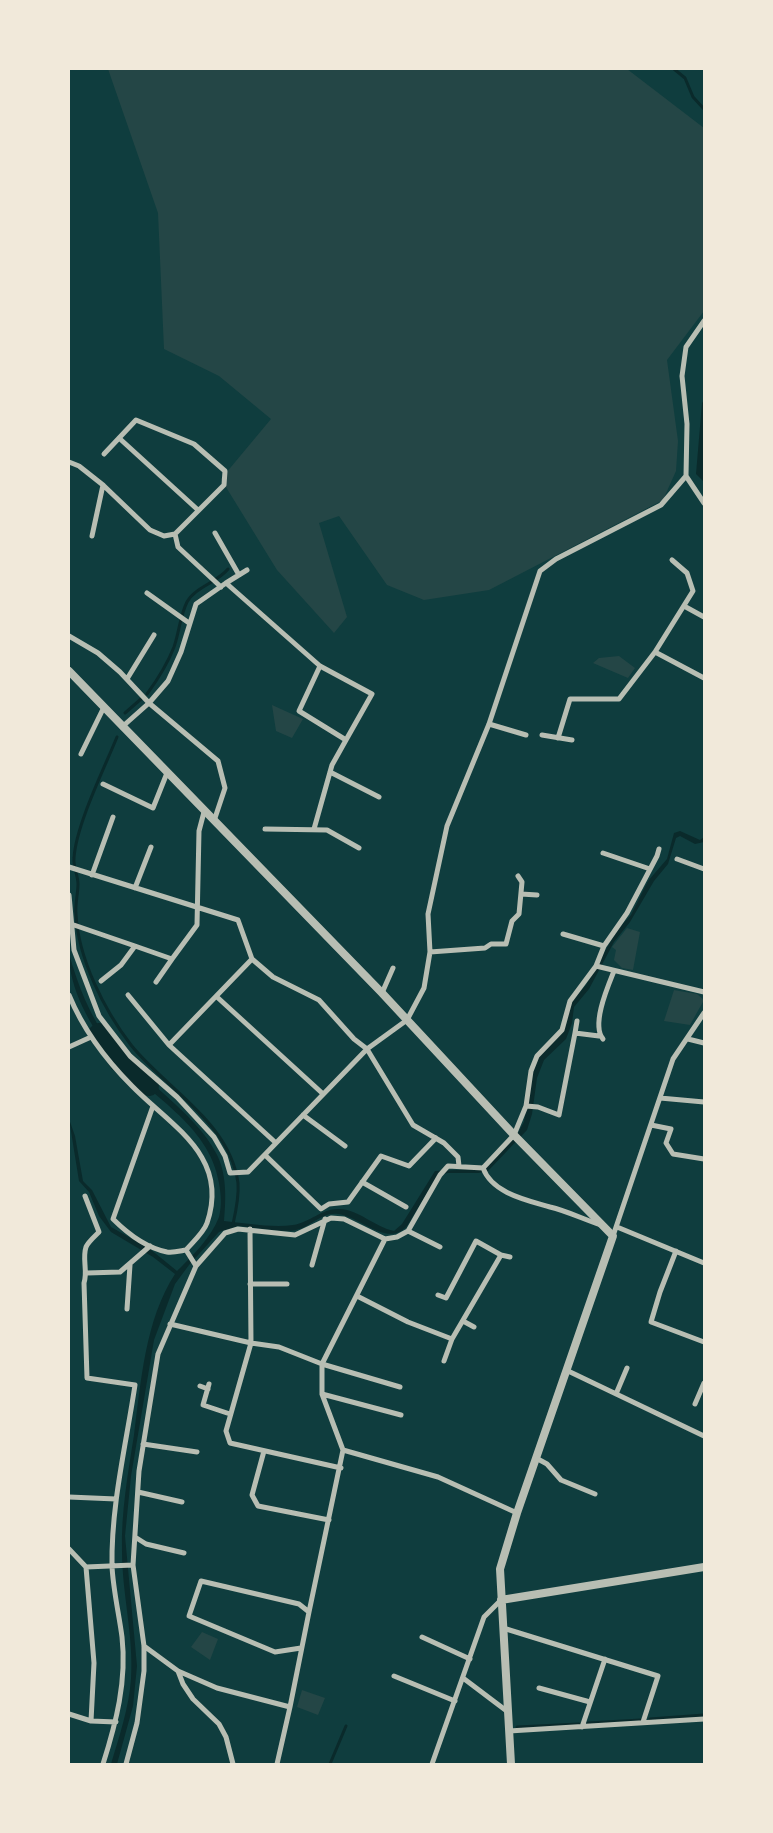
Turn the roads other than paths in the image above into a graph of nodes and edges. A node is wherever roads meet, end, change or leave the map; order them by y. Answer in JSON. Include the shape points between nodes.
{"nodes":[{"id":1,"x":704,"y":320,"type":"edge"},
{"id":2,"x":119,"y":438,"type":"junction"},
{"id":3,"x":104,"y":454,"type":"dead end"},
{"id":4,"x":69,"y":462,"type":"edge"},
{"id":5,"x":686,"y":476,"type":"junction"},
{"id":6,"x":103,"y":485,"type":"junction"},
{"id":7,"x":704,"y":503,"type":"edge"},
{"id":8,"x":198,"y":510,"type":"junction"},
{"id":9,"x":215,"y":533,"type":"dead end"},
{"id":10,"x":175,"y":534,"type":"junction"},
{"id":11,"x":92,"y":536,"type":"dead end"},
{"id":12,"x":672,"y":560,"type":"dead end"},
{"id":13,"x":247,"y":570,"type":"dead end"},
{"id":14,"x":239,"y":575,"type":"junction"},
{"id":15,"x":226,"y":583,"type":"junction"},
{"id":16,"x":221,"y":587,"type":"junction"},
{"id":17,"x":148,"y":593,"type":"dead end"},
{"id":18,"x":684,"y":606,"type":"junction"},
{"id":19,"x":704,"y":617,"type":"edge"},
{"id":20,"x":189,"y":623,"type":"junction"},
{"id":21,"x":154,"y":635,"type":"dead end"},
{"id":22,"x":69,"y":636,"type":"edge"},
{"id":23,"x":655,"y":652,"type":"junction"},
{"id":24,"x":320,"y":666,"type":"junction"},
{"id":25,"x":69,"y":671,"type":"edge"},
{"id":26,"x":704,"y":678,"type":"edge"},
{"id":27,"x":127,"y":679,"type":"junction"},
{"id":28,"x":149,"y":703,"type":"junction"},
{"id":29,"x":104,"y":707,"type":"junction"},
{"id":30,"x":489,"y":724,"type":"junction"},
{"id":31,"x":122,"y":727,"type":"junction"},
{"id":32,"x":526,"y":734,"type":"dead end"},
{"id":33,"x":542,"y":735,"type":"dead end"},
{"id":34,"x":558,"y":738,"type":"junction"},
{"id":35,"x":346,"y":740,"type":"junction"},
{"id":36,"x":572,"y":740,"type":"dead end"},
{"id":37,"x":81,"y":754,"type":"dead end"},
{"id":38,"x":330,"y":772,"type":"junction"},
{"id":39,"x":168,"y":774,"type":"junction"},
{"id":40,"x":103,"y":784,"type":"dead end"},
{"id":41,"x":379,"y":797,"type":"dead end"},
{"id":42,"x":204,"y":812,"type":"junction"},
{"id":43,"x":112,"y":817,"type":"dead end"},
{"id":44,"x":213,"y":821,"type":"junction"},
{"id":45,"x":265,"y":829,"type":"dead end"},
{"id":46,"x":314,"y":829,"type":"junction"},
{"id":47,"x":150,"y":847,"type":"dead end"},
{"id":48,"x":359,"y":848,"type":"dead end"},
{"id":49,"x":659,"y":849,"type":"dead end"},
{"id":50,"x":603,"y":853,"type":"dead end"},
{"id":51,"x":676,"y":859,"type":"dead end"},
{"id":52,"x":69,"y":867,"type":"edge"},
{"id":53,"x":704,"y":869,"type":"edge"},
{"id":54,"x":650,"y":870,"type":"junction"},
{"id":55,"x":92,"y":875,"type":"junction"},
{"id":56,"x":518,"y":876,"type":"dead end"},
{"id":57,"x":135,"y":888,"type":"junction"},
{"id":58,"x":521,"y":894,"type":"junction"},
{"id":59,"x":69,"y":895,"type":"edge"},
{"id":60,"x":537,"y":895,"type":"dead end"},
{"id":61,"x":197,"y":907,"type":"junction"},
{"id":62,"x":71,"y":924,"type":"junction"},
{"id":63,"x":563,"y":934,"type":"dead end"},
{"id":64,"x":135,"y":946,"type":"junction"},
{"id":65,"x":604,"y":946,"type":"junction"},
{"id":66,"x":430,"y":952,"type":"junction"},
{"id":67,"x":172,"y":959,"type":"junction"},
{"id":68,"x":252,"y":959,"type":"junction"},
{"id":69,"x":596,"y":966,"type":"junction"},
{"id":70,"x":393,"y":968,"type":"dead end"},
{"id":71,"x":614,"y":971,"type":"junction"},
{"id":72,"x":101,"y":982,"type":"dead end"},
{"id":73,"x":156,"y":982,"type":"dead end"},
{"id":74,"x":704,"y":992,"type":"edge"},
{"id":75,"x":382,"y":993,"type":"junction"},
{"id":76,"x":69,"y":995,"type":"edge"},
{"id":77,"x":128,"y":995,"type":"dead end"},
{"id":78,"x":216,"y":997,"type":"junction"},
{"id":79,"x":704,"y":1013,"type":"edge"},
{"id":80,"x":408,"y":1020,"type":"junction"},
{"id":81,"x":577,"y":1021,"type":"dead end"},
{"id":82,"x":575,"y":1032,"type":"junction"},
{"id":83,"x":91,"y":1037,"type":"junction"},
{"id":84,"x":688,"y":1038,"type":"junction"},
{"id":85,"x":704,"y":1044,"type":"edge"},
{"id":86,"x":169,"y":1045,"type":"junction"},
{"id":87,"x":69,"y":1047,"type":"edge"},
{"id":88,"x":366,"y":1048,"type":"junction"},
{"id":89,"x":322,"y":1093,"type":"junction"},
{"id":90,"x":660,"y":1098,"type":"junction"},
{"id":91,"x":704,"y":1102,"type":"edge"},
{"id":92,"x":153,"y":1106,"type":"junction"},
{"id":93,"x":526,"y":1106,"type":"junction"},
{"id":94,"x":303,"y":1115,"type":"junction"},
{"id":95,"x":651,"y":1124,"type":"junction"},
{"id":96,"x":514,"y":1136,"type":"junction"},
{"id":97,"x":436,"y":1138,"type":"junction"},
{"id":98,"x":276,"y":1143,"type":"junction"},
{"id":99,"x":345,"y":1146,"type":"dead end"},
{"id":100,"x":265,"y":1155,"type":"junction"},
{"id":101,"x":704,"y":1159,"type":"edge"},
{"id":102,"x":459,"y":1166,"type":"junction"},
{"id":103,"x":483,"y":1168,"type":"junction"},
{"id":104,"x":362,"y":1182,"type":"junction"},
{"id":105,"x":85,"y":1196,"type":"dead end"},
{"id":106,"x":406,"y":1207,"type":"dead end"},
{"id":107,"x":325,"y":1219,"type":"junction"},
{"id":108,"x":601,"y":1225,"type":"junction"},
{"id":109,"x":617,"y":1227,"type":"junction"},
{"id":110,"x":250,"y":1229,"type":"junction"},
{"id":111,"x":408,"y":1230,"type":"junction"},
{"id":112,"x":613,"y":1236,"type":"junction"},
{"id":113,"x":385,"y":1239,"type":"junction"},
{"id":114,"x":150,"y":1246,"type":"junction"},
{"id":115,"x":440,"y":1247,"type":"dead end"},
{"id":116,"x":186,"y":1250,"type":"junction"},
{"id":117,"x":676,"y":1251,"type":"junction"},
{"id":118,"x":501,"y":1255,"type":"junction"},
{"id":119,"x":510,"y":1258,"type":"dead end"},
{"id":120,"x":704,"y":1263,"type":"edge"},
{"id":121,"x":130,"y":1265,"type":"junction"},
{"id":122,"x":312,"y":1265,"type":"dead end"},
{"id":123,"x":196,"y":1266,"type":"junction"},
{"id":124,"x":87,"y":1272,"type":"junction"},
{"id":125,"x":250,"y":1284,"type":"junction"},
{"id":126,"x":287,"y":1284,"type":"dead end"},
{"id":127,"x":357,"y":1296,"type":"junction"},
{"id":128,"x":438,"y":1296,"type":"dead end"},
{"id":129,"x":128,"y":1309,"type":"dead end"},
{"id":130,"x":463,"y":1320,"type":"junction"},
{"id":131,"x":170,"y":1324,"type":"junction"},
{"id":132,"x":474,"y":1327,"type":"dead end"},
{"id":133,"x":452,"y":1339,"type":"junction"},
{"id":134,"x":704,"y":1342,"type":"edge"},
{"id":135,"x":251,"y":1344,"type":"junction"},
{"id":136,"x":444,"y":1361,"type":"dead end"},
{"id":137,"x":322,"y":1364,"type":"junction"},
{"id":138,"x":627,"y":1368,"type":"dead end"},
{"id":139,"x":566,"y":1370,"type":"junction"},
{"id":140,"x":704,"y":1383,"type":"edge"},
{"id":141,"x":200,"y":1386,"type":"dead end"},
{"id":142,"x":400,"y":1387,"type":"dead end"},
{"id":143,"x":322,"y":1394,"type":"junction"},
{"id":144,"x":616,"y":1394,"type":"junction"},
{"id":145,"x":696,"y":1404,"type":"dead end"},
{"id":146,"x":230,"y":1414,"type":"junction"},
{"id":147,"x":401,"y":1415,"type":"dead end"},
{"id":148,"x":704,"y":1436,"type":"edge"},
{"id":149,"x":143,"y":1444,"type":"junction"},
{"id":150,"x":343,"y":1450,"type":"junction"},
{"id":151,"x":264,"y":1451,"type":"junction"},
{"id":152,"x":197,"y":1452,"type":"dead end"},
{"id":153,"x":536,"y":1458,"type":"junction"},
{"id":154,"x":341,"y":1468,"type":"junction"},
{"id":155,"x":138,"y":1492,"type":"junction"},
{"id":156,"x":595,"y":1494,"type":"dead end"},
{"id":157,"x":69,"y":1497,"type":"edge"},
{"id":158,"x":116,"y":1499,"type":"junction"},
{"id":159,"x":182,"y":1502,"type":"dead end"},
{"id":160,"x":517,"y":1513,"type":"junction"},
{"id":161,"x":328,"y":1520,"type":"junction"},
{"id":162,"x":135,"y":1537,"type":"junction"},
{"id":163,"x":69,"y":1549,"type":"edge"},
{"id":164,"x":184,"y":1553,"type":"dead end"},
{"id":165,"x":134,"y":1565,"type":"junction"},
{"id":166,"x":112,"y":1566,"type":"junction"},
{"id":167,"x":86,"y":1567,"type":"junction"},
{"id":168,"x":704,"y":1567,"type":"edge"},
{"id":169,"x":501,"y":1600,"type":"junction"},
{"id":170,"x":309,"y":1612,"type":"junction"},
{"id":171,"x":503,"y":1628,"type":"junction"},
{"id":172,"x":422,"y":1637,"type":"dead end"},
{"id":173,"x":144,"y":1646,"type":"junction"},
{"id":174,"x":301,"y":1648,"type":"junction"},
{"id":175,"x":470,"y":1659,"type":"junction"},
{"id":176,"x":605,"y":1659,"type":"junction"},
{"id":177,"x":178,"y":1671,"type":"junction"},
{"id":178,"x":394,"y":1676,"type":"dead end"},
{"id":179,"x":463,"y":1678,"type":"junction"},
{"id":180,"x":539,"y":1688,"type":"dead end"},
{"id":181,"x":455,"y":1701,"type":"junction"},
{"id":182,"x":590,"y":1702,"type":"junction"},
{"id":183,"x":290,"y":1707,"type":"junction"},
{"id":184,"x":508,"y":1712,"type":"junction"},
{"id":185,"x":69,"y":1714,"type":"edge"},
{"id":186,"x":704,"y":1719,"type":"edge"},
{"id":187,"x":90,"y":1720,"type":"junction"},
{"id":188,"x":116,"y":1722,"type":"junction"},
{"id":189,"x":642,"y":1722,"type":"junction"},
{"id":190,"x":582,"y":1726,"type":"junction"},
{"id":191,"x":509,"y":1732,"type":"junction"},
{"id":192,"x":103,"y":1764,"type":"edge"},
{"id":193,"x":126,"y":1764,"type":"edge"},
{"id":194,"x":233,"y":1764,"type":"edge"},
{"id":195,"x":278,"y":1764,"type":"edge"},
{"id":196,"x":432,"y":1764,"type":"edge"},
{"id":197,"x":511,"y":1764,"type":"edge"}],
"edges":[{"from":1,"to":5,"type":"street","via":[[686,346],[682,376],[687,424]]},
{"from":2,"to":3,"type":"street"},
{"from":2,"to":8,"type":"street"},
{"from":2,"to":8,"type":"street","via":[[136,420],[194,444],[225,471],[224,485]]},
{"from":4,"to":6,"type":"street"},
{"from":5,"to":7,"type":"street"},
{"from":5,"to":30,"type":"street","via":[[661,505],[540,570]]},
{"from":6,"to":10,"type":"street","via":[[150,530],[164,536]]},
{"from":6,"to":11,"type":"street"},
{"from":8,"to":10,"type":"street"},
{"from":9,"to":14,"type":"street"},
{"from":10,"to":16,"type":"street","via":[[178,547]]},
{"from":12,"to":18,"type":"street","via":[[687,573],[694,591]]},
{"from":13,"to":14,"type":"street"},
{"from":14,"to":15,"type":"street"},
{"from":15,"to":16,"type":"street"},
{"from":15,"to":24,"type":"street"},
{"from":16,"to":20,"type":"street","via":[[196,604]]},
{"from":17,"to":20,"type":"street"},
{"from":18,"to":19,"type":"street"},
{"from":18,"to":23,"type":"street"},
{"from":20,"to":28,"type":"street","via":[[168,681]]},
{"from":21,"to":27,"type":"street"},
{"from":22,"to":27,"type":"street","via":[[98,653]]},
{"from":23,"to":26,"type":"street"},
{"from":23,"to":34,"type":"street","via":[[619,699],[570,699]]},
{"from":24,"to":35,"type":"street","via":[[299,711]]},
{"from":24,"to":35,"type":"street","via":[[372,694]]},
{"from":25,"to":29,"type":"street"},
{"from":27,"to":28,"type":"street"},
{"from":28,"to":31,"type":"street"},
{"from":28,"to":44,"type":"street","via":[[218,761],[225,788]]},
{"from":29,"to":31,"type":"street"},
{"from":29,"to":37,"type":"street"},
{"from":30,"to":32,"type":"street"},
{"from":30,"to":66,"type":"street","via":[[447,826],[428,914]]},
{"from":31,"to":39,"type":"street"},
{"from":33,"to":34,"type":"street"},
{"from":34,"to":36,"type":"street"},
{"from":35,"to":38,"type":"street"},
{"from":38,"to":41,"type":"street"},
{"from":38,"to":46,"type":"street"},
{"from":39,"to":40,"type":"street","via":[[153,808]]},
{"from":39,"to":42,"type":"street"},
{"from":42,"to":44,"type":"street"},
{"from":42,"to":61,"type":"street","via":[[199,831]]},
{"from":43,"to":55,"type":"street"},
{"from":44,"to":75,"type":"street"},
{"from":45,"to":46,"type":"street"},
{"from":46,"to":48,"type":"street","via":[[326,830]]},
{"from":47,"to":57,"type":"street"},
{"from":49,"to":54,"type":"street"},
{"from":50,"to":54,"type":"street"},
{"from":51,"to":53,"type":"street"},
{"from":52,"to":55,"type":"street"},
{"from":54,"to":65,"type":"street","via":[[627,913]]},
{"from":55,"to":57,"type":"street"},
{"from":56,"to":58,"type":"street","via":[[522,882]]},
{"from":57,"to":61,"type":"street"},
{"from":58,"to":60,"type":"street"},
{"from":58,"to":66,"type":"street","via":[[519,914],[512,921],[506,944]]},
{"from":59,"to":62,"type":"street"},
{"from":61,"to":67,"type":"street","via":[[197,925]]},
{"from":61,"to":68,"type":"street","via":[[238,920]]},
{"from":62,"to":64,"type":"street"},
{"from":62,"to":100,"type":"street","via":[[74,950],[99,1016],[130,1056],[214,1137],[225,1156],[230,1174],[248,1172]]},
{"from":63,"to":65,"type":"street"},
{"from":64,"to":67,"type":"street"},
{"from":64,"to":72,"type":"street","via":[[121,965]]},
{"from":65,"to":69,"type":"street"},
{"from":66,"to":80,"type":"street","via":[[424,988]]},
{"from":67,"to":73,"type":"street"},
{"from":68,"to":78,"type":"street"},
{"from":68,"to":88,"type":"street","via":[[272,977],[319,1000],[354,1040]]},
{"from":69,"to":71,"type":"street"},
{"from":69,"to":93,"type":"street","via":[[570,1001],[562,1030],[537,1056],[531,1071]]},
{"from":70,"to":75,"type":"street"},
{"from":71,"to":74,"type":"street"},
{"from":71,"to":82,"type":"street","via":[[602,1008],[601,1038]]},
{"from":75,"to":80,"type":"street"},
{"from":76,"to":83,"type":"street"},
{"from":77,"to":86,"type":"street"},
{"from":78,"to":86,"type":"street"},
{"from":78,"to":89,"type":"street"},
{"from":79,"to":84,"type":"street"},
{"from":80,"to":88,"type":"street"},
{"from":80,"to":96,"type":"street"},
{"from":81,"to":82,"type":"street"},
{"from":82,"to":93,"type":"street","via":[[559,1115]]},
{"from":83,"to":87,"type":"street"},
{"from":83,"to":92,"type":"street"},
{"from":84,"to":85,"type":"street"},
{"from":84,"to":90,"type":"street","via":[[673,1059]]},
{"from":86,"to":98,"type":"street"},
{"from":88,"to":89,"type":"street"},
{"from":88,"to":97,"type":"street","via":[[413,1126]]},
{"from":89,"to":94,"type":"street"},
{"from":90,"to":91,"type":"street"},
{"from":90,"to":95,"type":"street"},
{"from":92,"to":114,"type":"street","via":[[113,1219],[124,1231]]},
{"from":92,"to":116,"type":"street","via":[[198,1148],[210,1170],[212,1198],[207,1224]]},
{"from":93,"to":96,"type":"street"},
{"from":94,"to":98,"type":"street"},
{"from":94,"to":99,"type":"street"},
{"from":95,"to":101,"type":"street","via":[[671,1129],[666,1143],[672,1154]]},
{"from":95,"to":109,"type":"street"},
{"from":96,"to":103,"type":"street"},
{"from":96,"to":108,"type":"street"},
{"from":97,"to":102,"type":"street","via":[[458,1157]]},
{"from":97,"to":104,"type":"street","via":[[409,1166],[381,1156]]},
{"from":98,"to":100,"type":"street"},
{"from":100,"to":104,"type":"street","via":[[321,1209],[328,1204],[348,1202]]},
{"from":102,"to":103,"type":"street"},
{"from":102,"to":111,"type":"street","via":[[448,1166],[440,1175]]},
{"from":103,"to":108,"type":"street","via":[[487,1178],[530,1203]]},
{"from":104,"to":106,"type":"street"},
{"from":105,"to":124,"type":"street","via":[[99,1232],[86,1246]]},
{"from":107,"to":110,"type":"street","via":[[295,1235]]},
{"from":107,"to":113,"type":"street","via":[[344,1219]]},
{"from":107,"to":122,"type":"street"},
{"from":108,"to":112,"type":"street"},
{"from":109,"to":112,"type":"street"},
{"from":109,"to":117,"type":"street"},
{"from":110,"to":123,"type":"street","via":[[225,1233]]},
{"from":110,"to":125,"type":"street"},
{"from":111,"to":113,"type":"street","via":[[397,1237]]},
{"from":111,"to":115,"type":"street"},
{"from":112,"to":139,"type":"street"},
{"from":113,"to":127,"type":"street"},
{"from":114,"to":116,"type":"street","via":[[168,1252]]},
{"from":114,"to":121,"type":"street"},
{"from":116,"to":123,"type":"street"},
{"from":117,"to":120,"type":"street"},
{"from":117,"to":134,"type":"street","via":[[651,1322]]},
{"from":118,"to":119,"type":"street"},
{"from":118,"to":128,"type":"street","via":[[476,1241],[446,1298]]},
{"from":118,"to":130,"type":"street"},
{"from":121,"to":124,"type":"street","via":[[120,1272]]},
{"from":121,"to":129,"type":"street"},
{"from":123,"to":131,"type":"street"},
{"from":124,"to":158,"type":"street","via":[[84,1283],[87,1378],[135,1385]]},
{"from":125,"to":126,"type":"street"},
{"from":125,"to":135,"type":"street"},
{"from":127,"to":133,"type":"street","via":[[408,1322]]},
{"from":127,"to":137,"type":"street"},
{"from":130,"to":132,"type":"street"},
{"from":130,"to":133,"type":"street"},
{"from":131,"to":135,"type":"street"},
{"from":131,"to":149,"type":"street","via":[[158,1354]]},
{"from":133,"to":136,"type":"street"},
{"from":135,"to":137,"type":"street","via":[[279,1347]]},
{"from":135,"to":146,"type":"street"},
{"from":137,"to":142,"type":"street"},
{"from":137,"to":143,"type":"street"},
{"from":138,"to":144,"type":"street"},
{"from":139,"to":144,"type":"street"},
{"from":139,"to":153,"type":"street"},
{"from":140,"to":145,"type":"street"},
{"from":141,"to":146,"type":"street","via":[[209,1386],[204,1405]]},
{"from":143,"to":147,"type":"street"},
{"from":143,"to":150,"type":"street"},
{"from":144,"to":148,"type":"street"},
{"from":146,"to":151,"type":"street","via":[[226,1431],[230,1443]]},
{"from":149,"to":152,"type":"street"},
{"from":149,"to":155,"type":"street"},
{"from":150,"to":154,"type":"street"},
{"from":150,"to":160,"type":"street","via":[[438,1477]]},
{"from":151,"to":154,"type":"street"},
{"from":151,"to":161,"type":"street","via":[[252,1495],[258,1506]]},
{"from":153,"to":156,"type":"street","via":[[561,1480]]},
{"from":153,"to":160,"type":"street"},
{"from":154,"to":161,"type":"street"},
{"from":155,"to":159,"type":"street"},
{"from":155,"to":162,"type":"street"},
{"from":157,"to":158,"type":"street"},
{"from":158,"to":166,"type":"street"},
{"from":160,"to":169,"type":"street","via":[[500,1569]]},
{"from":161,"to":170,"type":"street"},
{"from":162,"to":164,"type":"street","via":[[146,1544]]},
{"from":162,"to":165,"type":"street"},
{"from":163,"to":167,"type":"street"},
{"from":165,"to":166,"type":"street"},
{"from":165,"to":173,"type":"street"},
{"from":166,"to":167,"type":"street"},
{"from":166,"to":188,"type":"street","via":[[122,1639],[123,1677]]},
{"from":167,"to":187,"type":"street","via":[[94,1662]]},
{"from":168,"to":169,"type":"street"},
{"from":169,"to":171,"type":"street"},
{"from":169,"to":175,"type":"street","via":[[484,1617]]},
{"from":170,"to":174,"type":"street"},
{"from":170,"to":174,"type":"street","via":[[299,1604],[201,1581],[189,1616],[275,1652]]},
{"from":171,"to":176,"type":"street"},
{"from":171,"to":184,"type":"street"},
{"from":172,"to":175,"type":"street"},
{"from":173,"to":177,"type":"street"},
{"from":173,"to":193,"type":"street","via":[[137,1723]]},
{"from":174,"to":183,"type":"street"},
{"from":175,"to":179,"type":"street"},
{"from":176,"to":182,"type":"street"},
{"from":176,"to":189,"type":"street","via":[[658,1676]]},
{"from":177,"to":183,"type":"street","via":[[216,1688]]},
{"from":177,"to":194,"type":"street","via":[[193,1700],[220,1724]]},
{"from":178,"to":181,"type":"street"},
{"from":179,"to":181,"type":"street"},
{"from":179,"to":184,"type":"street"},
{"from":180,"to":182,"type":"street"},
{"from":181,"to":196,"type":"street"},
{"from":182,"to":190,"type":"street"},
{"from":183,"to":195,"type":"street"},
{"from":184,"to":191,"type":"street"},
{"from":185,"to":187,"type":"street"},
{"from":186,"to":189,"type":"street"},
{"from":187,"to":188,"type":"street"},
{"from":188,"to":192,"type":"street"},
{"from":189,"to":190,"type":"street"},
{"from":190,"to":191,"type":"street"},
{"from":191,"to":197,"type":"street"}]}
